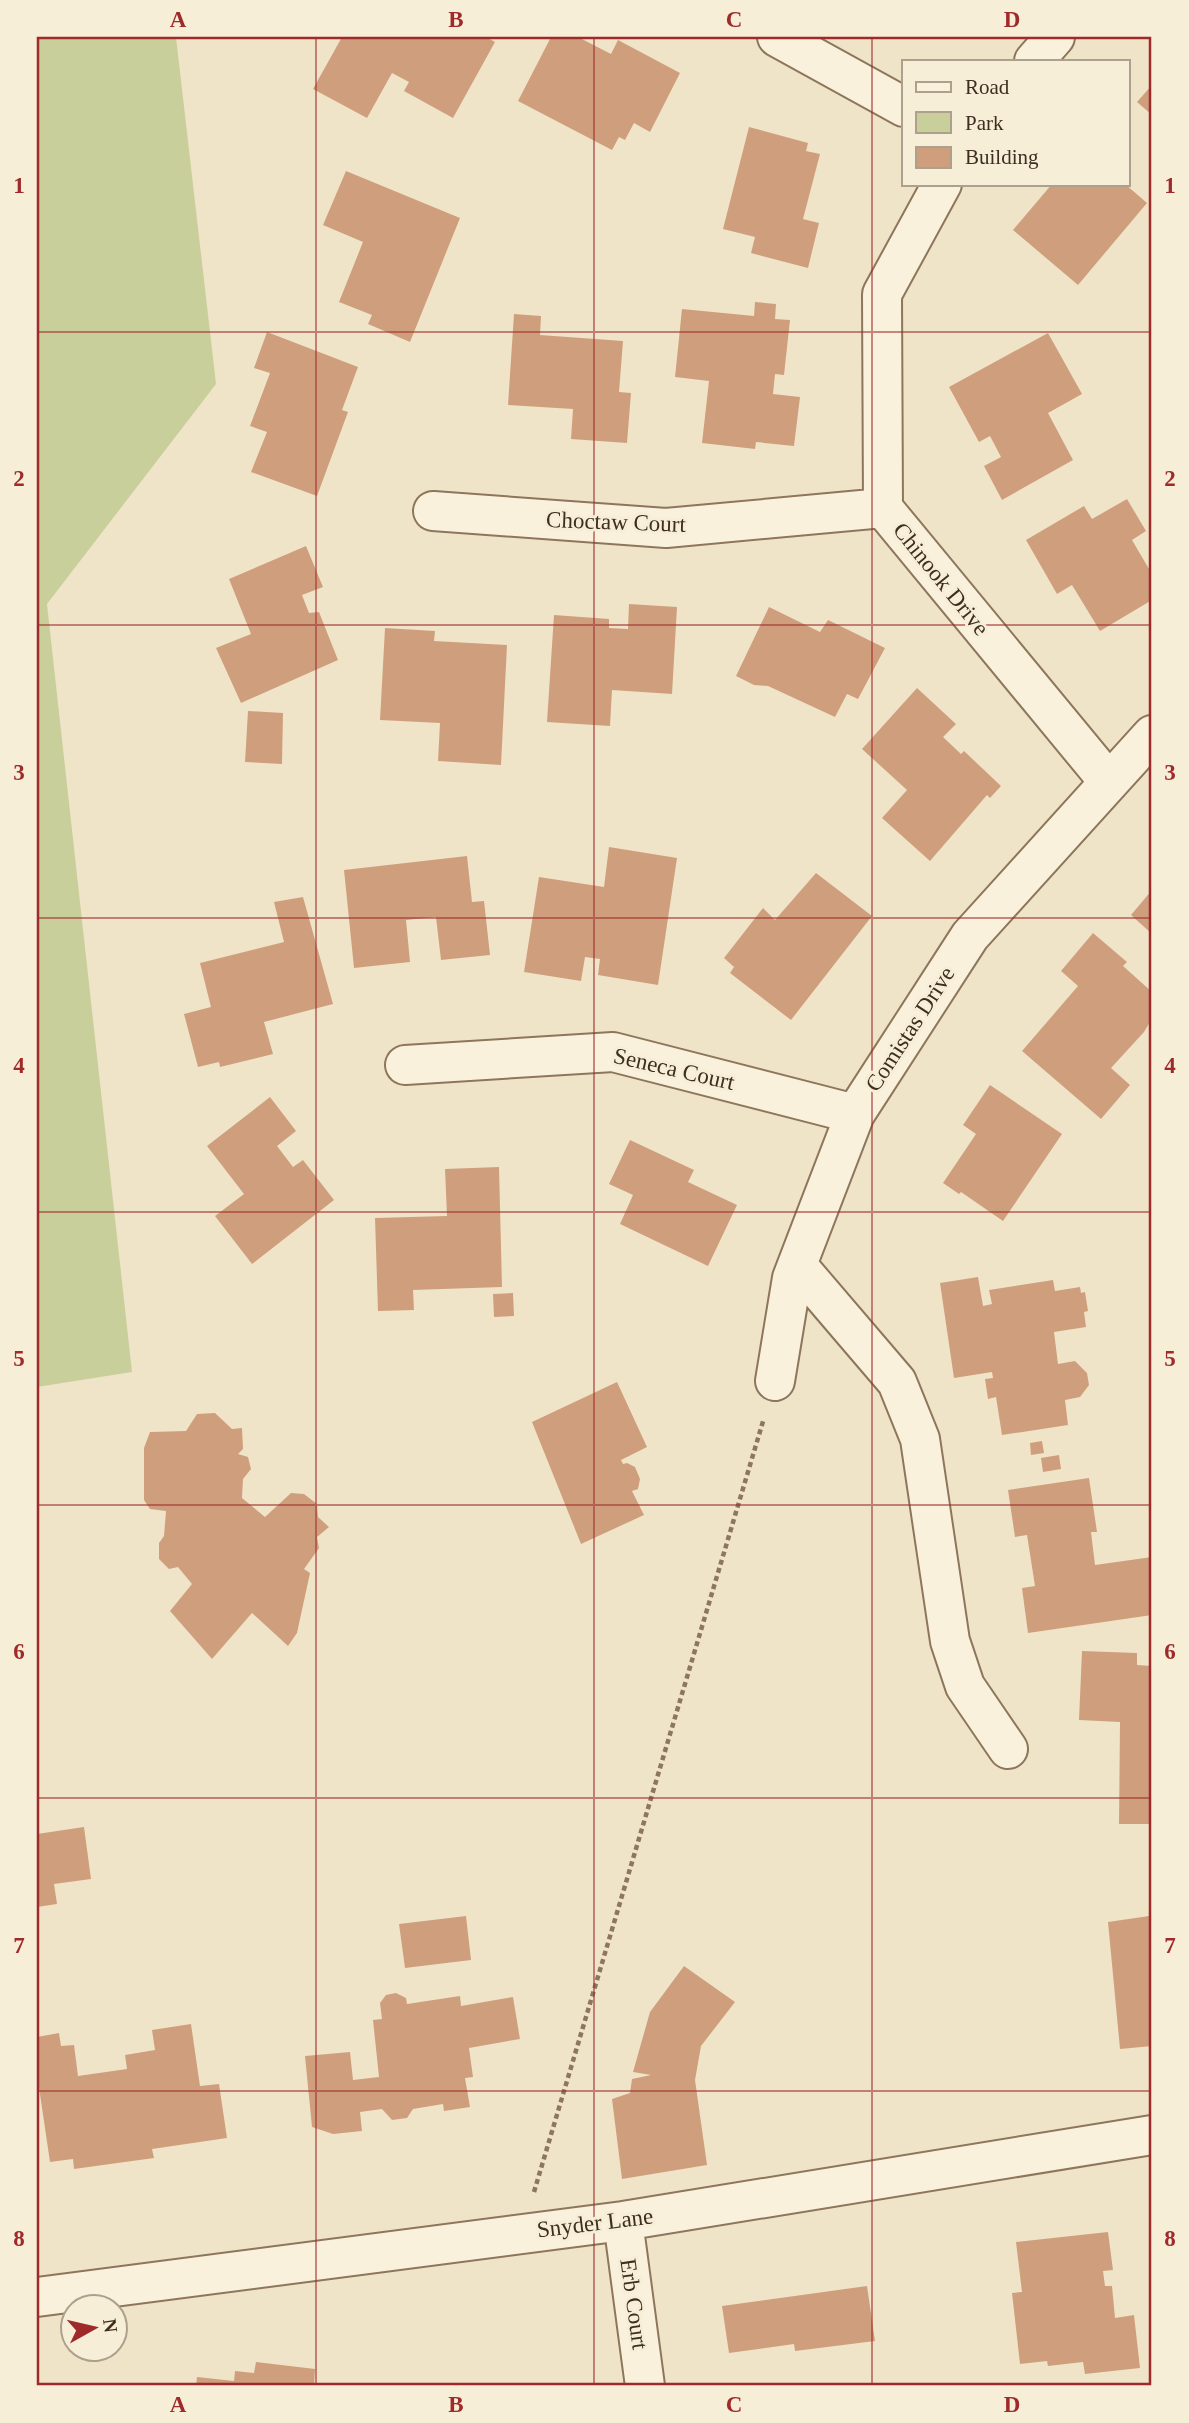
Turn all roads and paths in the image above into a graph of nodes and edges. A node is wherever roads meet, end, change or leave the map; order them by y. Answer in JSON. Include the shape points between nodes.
{"nodes":[{"id":1,"x":778,"y":37,"type":"edge"},
{"id":2,"x":1055,"y":37,"type":"edge"},
{"id":3,"x":1035,"y":60,"type":"edge"},
{"id":4,"x":902,"y":106,"type":"edge"},
{"id":5,"x":941,"y":186,"type":"edge"},
{"id":6,"x":883,"y":508,"type":"junction"},
{"id":7,"x":433,"y":511,"type":"dead end"},
{"id":8,"x":1152,"y":735,"type":"edge"},
{"id":9,"x":1109,"y":782,"type":"junction"},
{"id":10,"x":405,"y":1065,"type":"dead end"},
{"id":11,"x":855,"y":1114,"type":"junction"},
{"id":12,"x":797,"y":1265,"type":"junction"},
{"id":13,"x":775,"y":1381,"type":"joint"},
{"id":14,"x":1008,"y":1749,"type":"dead end"},
{"id":15,"x":1152,"y":2135,"type":"edge"},
{"id":16,"x":623,"y":2221,"type":"junction"},
{"id":17,"x":522,"y":2232,"type":"junction"},
{"id":18,"x":37,"y":2297,"type":"edge"},
{"id":19,"x":645,"y":2386,"type":"edge"}],
"edges":[{"from":1,"to":4,"type":"street"},
{"from":2,"to":3,"type":"street"},
{"from":5,"to":6,"type":"street","name":"Chinook Drive","via":[[882,294]]},
{"from":6,"to":7,"type":"street","name":"Choctaw Court","via":[[666,528]]},
{"from":6,"to":9,"type":"street","name":"Chinook Drive"},
{"from":8,"to":9,"type":"street","name":"Comistas Drive"},
{"from":9,"to":11,"type":"street","name":"Comistas Drive","via":[[970,936]]},
{"from":10,"to":11,"type":"street","name":"Seneca Court","via":[[613,1052]]},
{"from":11,"to":12,"type":"street","name":"Comistas Drive"},
{"from":12,"to":13,"type":"street","name":"Comistas Drive"},
{"from":12,"to":14,"type":"street","via":[[897,1382],[920,1439],[950,1641],[965,1686]]},
{"from":13,"to":17,"type":"path"},
{"from":15,"to":16,"type":"street","name":"Snyder Lane"},
{"from":16,"to":17,"type":"street","name":"Snyder Lane"},
{"from":16,"to":19,"type":"street","name":"Erb Court"},
{"from":17,"to":18,"type":"street","name":"Snyder Lane"}]}
